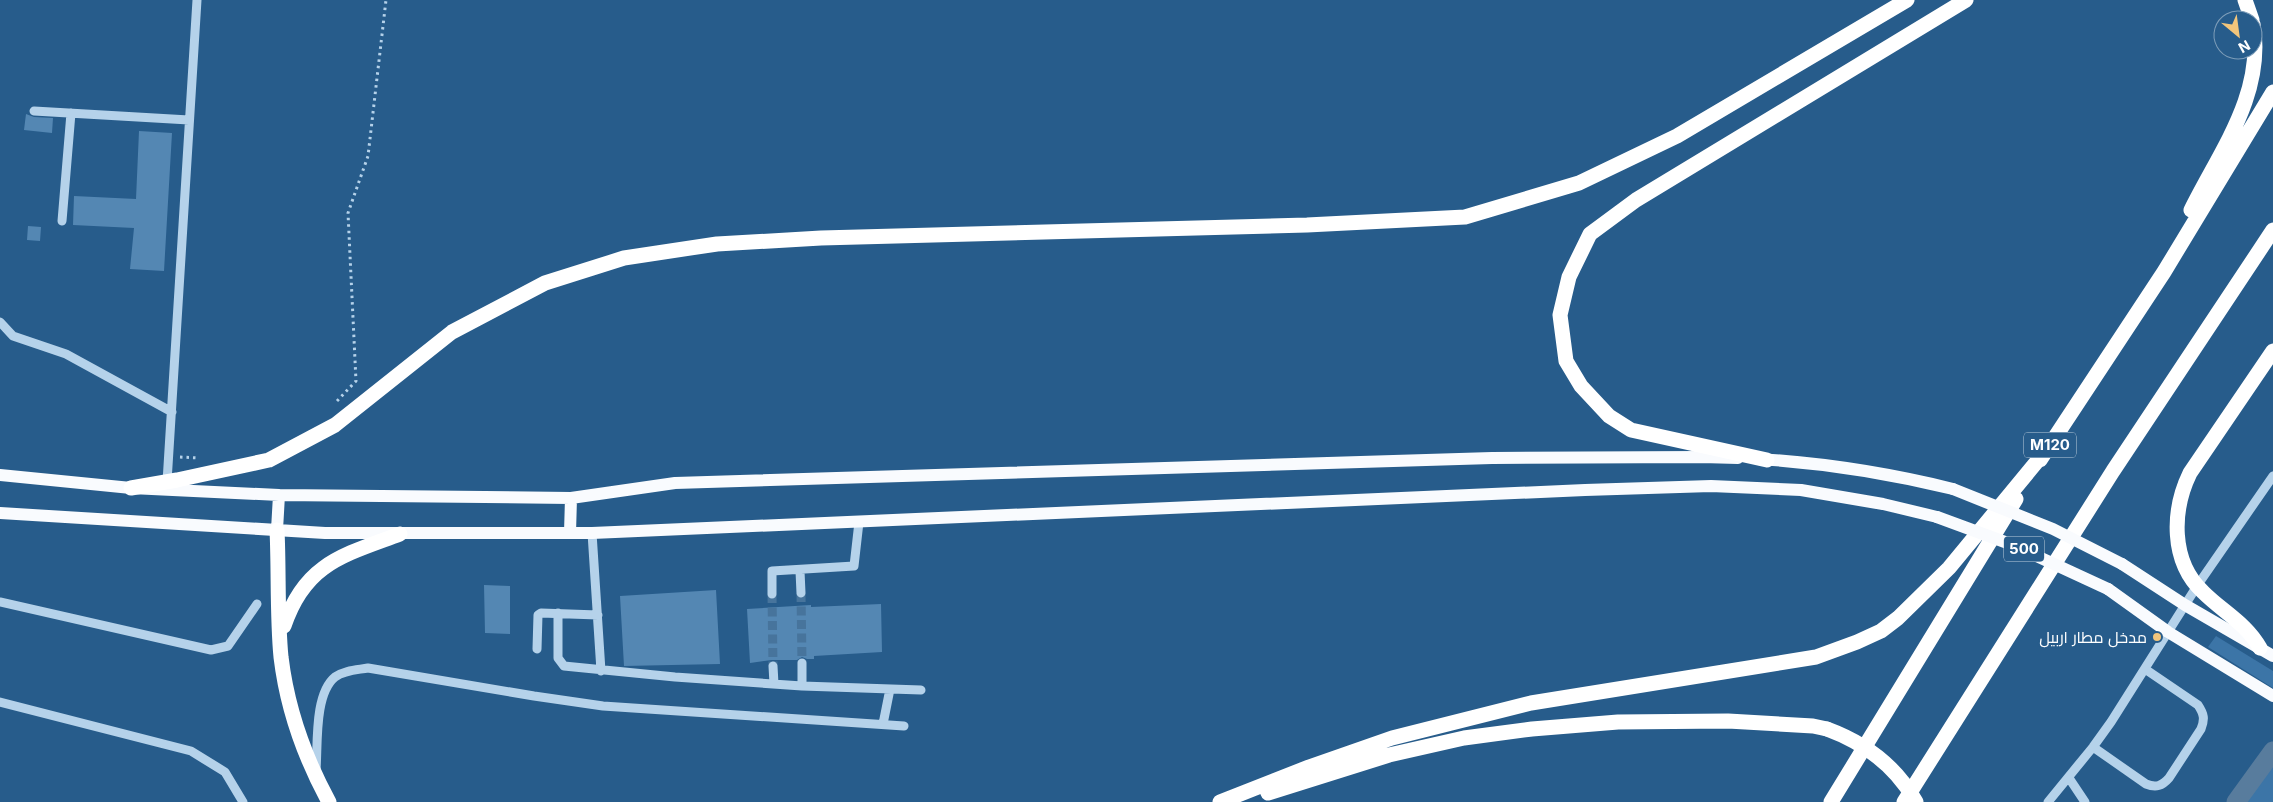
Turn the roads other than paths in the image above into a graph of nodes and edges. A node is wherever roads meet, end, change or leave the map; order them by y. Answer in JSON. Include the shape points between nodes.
{"nodes":[{"id":1,"x":197,"y":0,"type":"edge"},
{"id":2,"x":1907,"y":0,"type":"edge"},
{"id":3,"x":1966,"y":0,"type":"edge"},
{"id":4,"x":2256,"y":60,"type":"edge"},
{"id":5,"x":2273,"y":92,"type":"edge"},
{"id":6,"x":34,"y":111,"type":"dead end"},
{"id":7,"x":71,"y":113,"type":"junction"},
{"id":8,"x":189,"y":120,"type":"junction"},
{"id":9,"x":62,"y":221,"type":"dead end"},
{"id":10,"x":2273,"y":230,"type":"edge"},
{"id":11,"x":2164,"y":272,"type":"junction"},
{"id":12,"x":0,"y":322,"type":"edge"},
{"id":13,"x":2273,"y":351,"type":"edge"},
{"id":14,"x":172,"y":412,"type":"junction"},
{"id":15,"x":2044,"y":453,"type":"junction"},
{"id":16,"x":1767,"y":460,"type":"junction"},
{"id":17,"x":0,"y":476,"type":"edge"},
{"id":18,"x":2273,"y":476,"type":"edge"},
{"id":19,"x":167,"y":482,"type":"junction"},
{"id":20,"x":131,"y":488,"type":"junction"},
{"id":21,"x":279,"y":495,"type":"junction"},
{"id":22,"x":571,"y":498,"type":"junction"},
{"id":23,"x":0,"y":513,"type":"edge"},
{"id":24,"x":859,"y":522,"type":"junction"},
{"id":25,"x":277,"y":530,"type":"junction"},
{"id":26,"x":570,"y":533,"type":"junction"},
{"id":27,"x":592,"y":533,"type":"junction"},
{"id":28,"x":400,"y":534,"type":"junction"},
{"id":29,"x":800,"y":571,"type":"junction"},
{"id":30,"x":2197,"y":586,"type":"junction"},
{"id":31,"x":801,"y":593,"type":"tunnel mouth"},
{"id":32,"x":772,"y":594,"type":"tunnel mouth"},
{"id":33,"x":0,"y":602,"type":"edge"},
{"id":34,"x":257,"y":604,"type":"dead end"},
{"id":35,"x":2184,"y":605,"type":"junction"},
{"id":36,"x":558,"y":613,"type":"junction"},
{"id":37,"x":598,"y":615,"type":"junction"},
{"id":38,"x":2168,"y":632,"type":"junction"},
{"id":39,"x":281,"y":637,"type":"junction"},
{"id":40,"x":537,"y":649,"type":"dead end"},
{"id":41,"x":2267,"y":652,"type":"edge"},
{"id":42,"x":802,"y":663,"type":"tunnel mouth"},
{"id":43,"x":773,"y":666,"type":"tunnel mouth"},
{"id":44,"x":2145,"y":669,"type":"junction"},
{"id":45,"x":601,"y":671,"type":"junction"},
{"id":46,"x":774,"y":684,"type":"junction"},
{"id":47,"x":802,"y":686,"type":"junction"},
{"id":48,"x":890,"y":689,"type":"junction"},
{"id":49,"x":920,"y":690,"type":"dead end"},
{"id":50,"x":2273,"y":696,"type":"edge"},
{"id":51,"x":0,"y":702,"type":"edge"},
{"id":52,"x":882,"y":724,"type":"junction"},
{"id":53,"x":904,"y":726,"type":"dead end"},
{"id":54,"x":2093,"y":747,"type":"junction"},
{"id":55,"x":316,"y":777,"type":"junction"},
{"id":56,"x":2069,"y":778,"type":"junction"},
{"id":57,"x":243,"y":802,"type":"edge"},
{"id":58,"x":329,"y":802,"type":"edge"},
{"id":59,"x":1220,"y":802,"type":"edge"},
{"id":60,"x":1247,"y":802,"type":"edge"},
{"id":61,"x":1831,"y":802,"type":"edge"},
{"id":62,"x":1904,"y":802,"type":"edge"},
{"id":63,"x":1916,"y":802,"type":"edge"},
{"id":64,"x":2048,"y":802,"type":"edge"},
{"id":65,"x":2085,"y":802,"type":"edge"}],
"edges":[{"from":1,"to":8,"type":"street"},
{"from":2,"to":19,"type":"highway","via":[[1677,136],[1579,183],[1465,217],[1307,225],[821,238],[717,244],[624,258],[545,283],[452,332],[335,425],[268,460]]},
{"from":3,"to":16,"type":"highway","via":[[1636,200],[1590,234],[1569,277],[1560,315],[1566,361],[1581,386],[1608,416],[1631,430]]},
{"from":4,"to":11,"type":"highway","via":[[2253,81],[2243,108]]},
{"from":5,"to":11,"type":"highway","number":"M120"},
{"from":6,"to":7,"type":"street"},
{"from":7,"to":8,"type":"street"},
{"from":7,"to":9,"type":"street"},
{"from":8,"to":14,"type":"street"},
{"from":10,"to":62,"type":"highway","via":[[2113,471]]},
{"from":11,"to":15,"type":"highway","number":"M120"},
{"from":12,"to":14,"type":"street","via":[[13,336],[66,354]]},
{"from":13,"to":30,"type":"highway","via":[[2182,488],[2177,513],[2177,539]]},
{"from":14,"to":19,"type":"street"},
{"from":15,"to":59,"type":"highway","via":[[1922,596],[1881,631],[1837,651],[1531,703],[1392,738]]},
{"from":15,"to":61,"type":"highway","number":"M120"},
{"from":16,"to":22,"type":"main road","via":[[1702,457],[1492,458],[685,483]]},
{"from":16,"to":35,"type":"main road","bridge":true,"via":[[1839,466],[1953,489],[2053,529],[2122,564]]},
{"from":17,"to":20,"type":"main road"},
{"from":18,"to":30,"type":"street"},
{"from":19,"to":20,"type":"highway"},
{"from":20,"to":21,"type":"main road"},
{"from":21,"to":22,"type":"main road"},
{"from":21,"to":25,"type":"main road"},
{"from":22,"to":26,"type":"main road"},
{"from":23,"to":25,"type":"main road"},
{"from":24,"to":27,"type":"main road"},
{"from":24,"to":29,"type":"street","via":[[854,566]]},
{"from":24,"to":38,"type":"main road","number":"500","bridge":true,"via":[[1585,490],[1711,486],[1801,490],[1937,517],[2021,548],[2108,589]]},
{"from":25,"to":28,"type":"main road"},
{"from":25,"to":39,"type":"highway"},
{"from":26,"to":27,"type":"main road"},
{"from":26,"to":28,"type":"main road"},
{"from":27,"to":37,"type":"street"},
{"from":28,"to":39,"type":"highway","via":[[348,553],[318,572],[298,594]]},
{"from":29,"to":31,"type":"street"},
{"from":29,"to":32,"type":"street","via":[[772,572]]},
{"from":30,"to":35,"type":"street"},
{"from":30,"to":41,"type":"highway","via":[[2248,629]]},
{"from":33,"to":34,"type":"street","via":[[211,650],[228,646]]},
{"from":35,"to":38,"type":"street"},
{"from":35,"to":41,"type":"main road"},
{"from":36,"to":37,"type":"street"},
{"from":36,"to":40,"type":"street","via":[[544,612],[538,616]]},
{"from":36,"to":45,"type":"street","via":[[559,661],[564,666]]},
{"from":37,"to":45,"type":"street"},
{"from":38,"to":44,"type":"street"},
{"from":38,"to":50,"type":"main road"},
{"from":39,"to":55,"type":"highway","via":[[281,657],[291,704]]},
{"from":42,"to":47,"type":"street"},
{"from":43,"to":46,"type":"street"},
{"from":44,"to":54,"type":"street"},
{"from":44,"to":54,"type":"street","via":[[2203,712],[2201,729],[2169,778],[2163,785],[2154,787],[2146,784]]},
{"from":45,"to":46,"type":"street"},
{"from":46,"to":47,"type":"street"},
{"from":47,"to":48,"type":"street"},
{"from":48,"to":49,"type":"street"},
{"from":48,"to":52,"type":"street"},
{"from":51,"to":57,"type":"street","via":[[191,751],[225,772]]},
{"from":52,"to":53,"type":"street"},
{"from":52,"to":55,"type":"street","via":[[603,706],[368,668],[348,671],[334,678],[326,691],[319,708]]},
{"from":54,"to":56,"type":"street"},
{"from":55,"to":58,"type":"highway"},
{"from":56,"to":64,"type":"street"},
{"from":56,"to":65,"type":"street"},
{"from":60,"to":63,"type":"highway","bridge":true,"via":[[1389,755],[1464,738],[1618,722],[1728,721],[1813,726],[1848,738],[1891,768]]}]}
